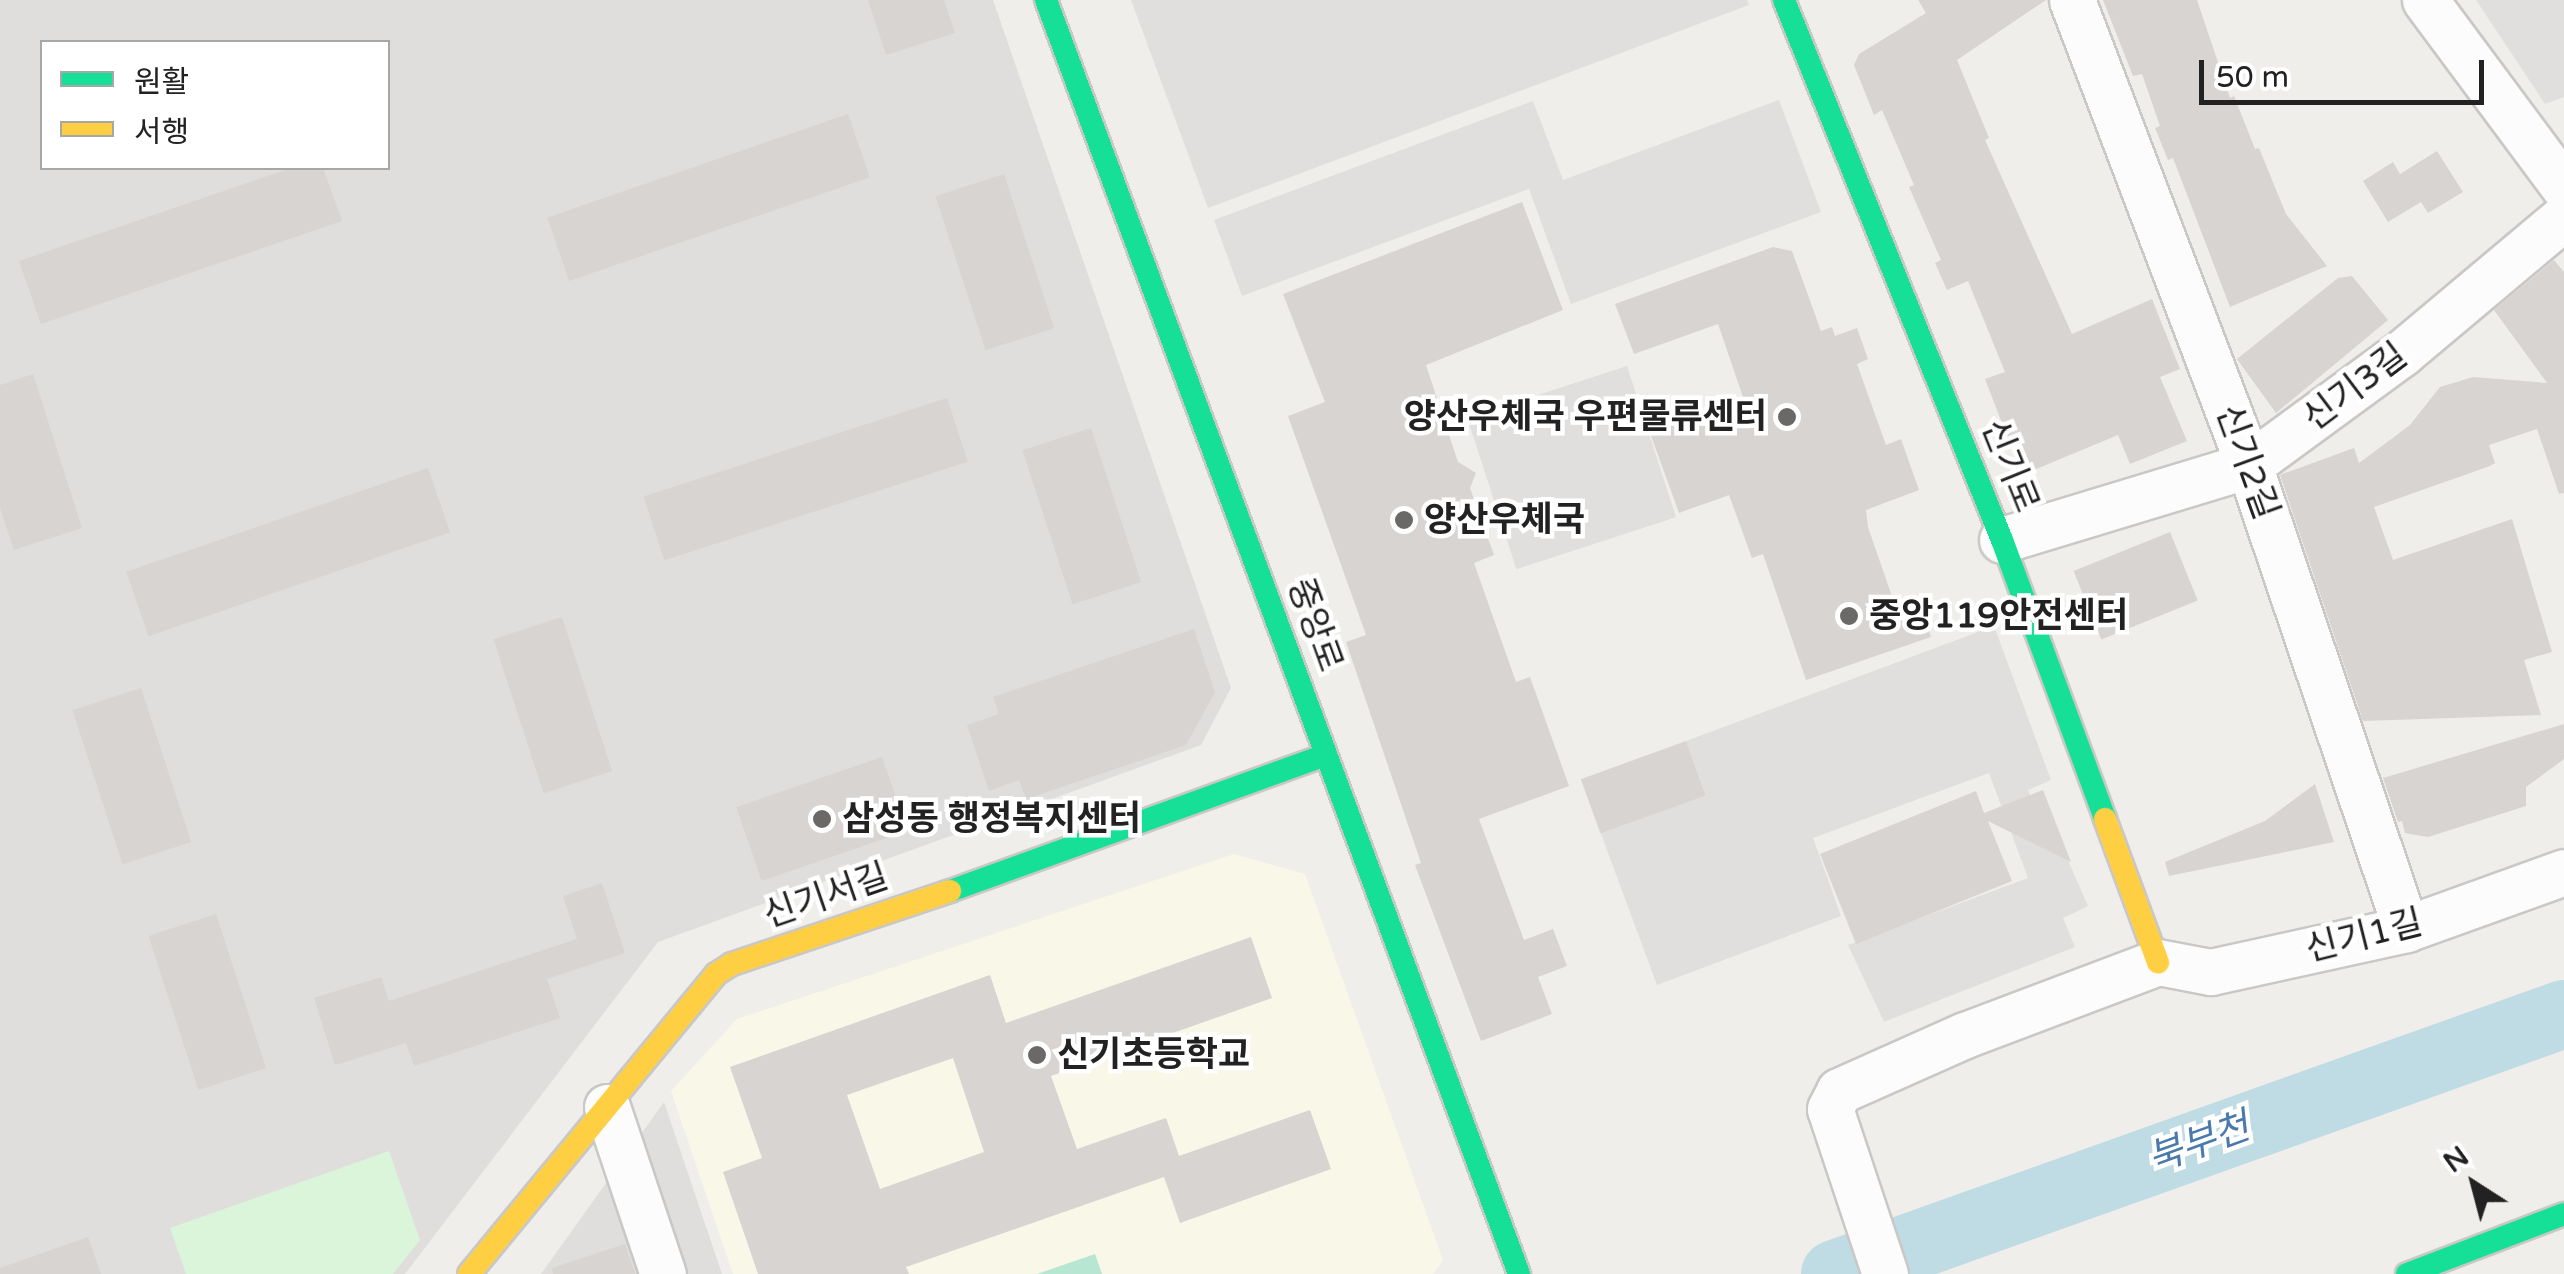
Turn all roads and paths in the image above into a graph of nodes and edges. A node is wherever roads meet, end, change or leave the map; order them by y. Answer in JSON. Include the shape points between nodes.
{"nodes":[{"id":1,"x":1046,"y":0,"type":"edge"},
{"id":2,"x":1784,"y":0,"type":"edge"},
{"id":3,"x":2072,"y":0,"type":"edge"},
{"id":4,"x":2425,"y":0,"type":"edge"},
{"id":5,"x":2564,"y":186,"type":"edge"},
{"id":6,"x":2564,"y":217,"type":"edge"},
{"id":7,"x":2249,"y":464,"type":"junction"},
{"id":8,"x":2002,"y":540,"type":"junction"},
{"id":9,"x":1325,"y":755,"type":"junction"},
{"id":10,"x":2564,"y":872,"type":"edge"},
{"id":11,"x":2406,"y":930,"type":"junction"},
{"id":12,"x":2158,"y":962,"type":"junction"},
{"id":13,"x":607,"y":1107,"type":"junction"},
{"id":14,"x":2564,"y":1214,"type":"edge"},
{"id":15,"x":468,"y":1274,"type":"edge"},
{"id":16,"x":663,"y":1274,"type":"edge"},
{"id":17,"x":1518,"y":1274,"type":"edge"},
{"id":18,"x":1885,"y":1274,"type":"edge"},
{"id":19,"x":2407,"y":1274,"type":"edge"}],
"edges":[{"from":1,"to":9,"type":"street","name":"중앙로"},
{"from":2,"to":8,"type":"street","name":"신기로"},
{"from":3,"to":7,"type":"street","name":"신기2길"},
{"from":4,"to":5,"type":"street"},
{"from":6,"to":7,"type":"street","name":"신기3길","via":[[2402,352]]},
{"from":7,"to":8,"type":"street","name":"신기3길"},
{"from":7,"to":11,"type":"street","name":"신기2길"},
{"from":8,"to":12,"type":"street","name":"신기로"},
{"from":9,"to":13,"type":"street","name":"신기서길","via":[[732,964],[716,974]]},
{"from":9,"to":17,"type":"street","name":"중앙로"},
{"from":10,"to":11,"type":"street","name":"신기1길"},
{"from":11,"to":12,"type":"street","name":"신기1길","via":[[2211,972]]},
{"from":12,"to":18,"type":"street","via":[[1839,1091],[1830,1109]]},
{"from":13,"to":15,"type":"street","name":"신기서길"},
{"from":13,"to":16,"type":"street"},
{"from":14,"to":19,"type":"street"}]}
